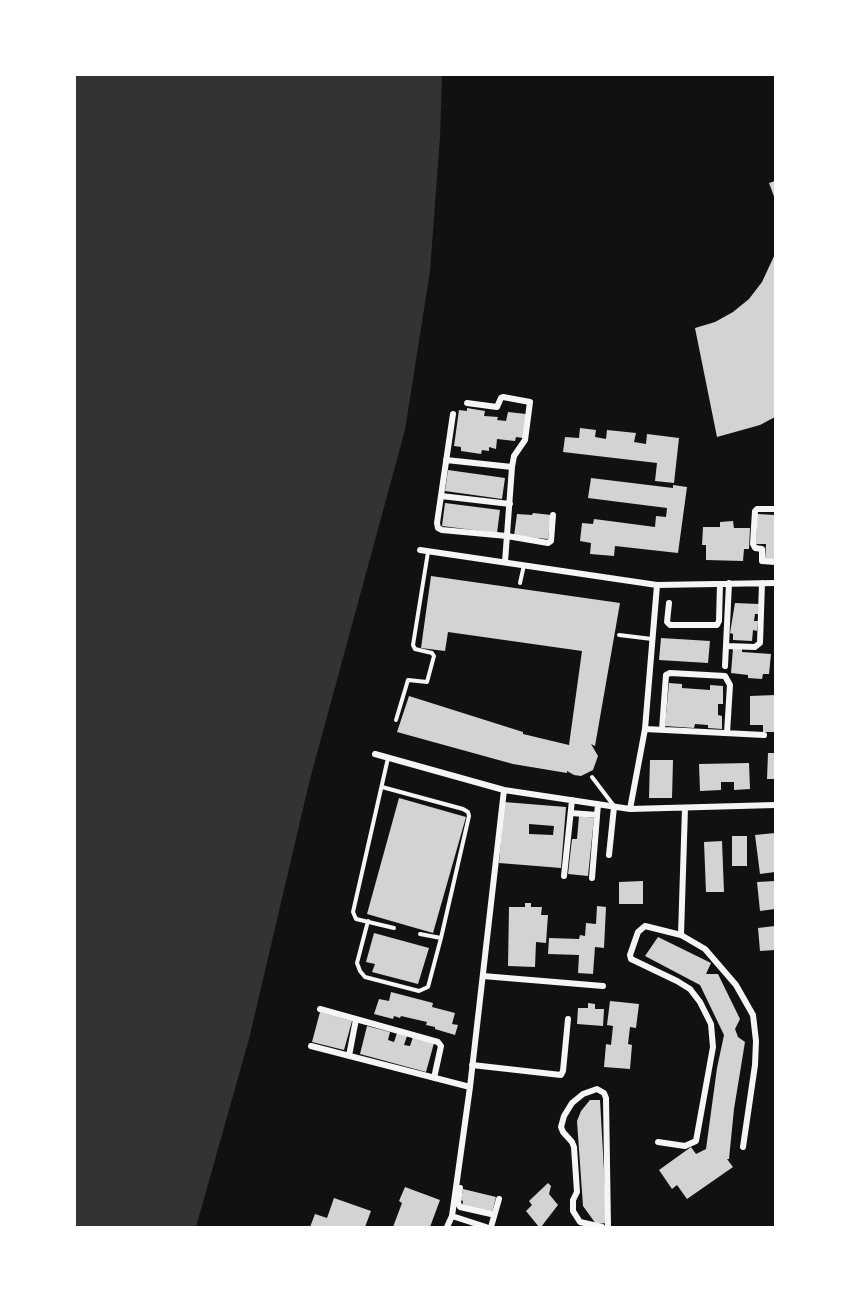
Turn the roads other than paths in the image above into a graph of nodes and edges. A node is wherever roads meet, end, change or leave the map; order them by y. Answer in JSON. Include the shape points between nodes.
{"nodes":[{"id":1,"x":467,"y":403,"type":"dead end"},
{"id":2,"x":453,"y":414,"type":"dead end"},
{"id":3,"x":446,"y":460,"type":"junction"},
{"id":4,"x":513,"y":467,"type":"junction"},
{"id":5,"x":441,"y":496,"type":"junction"},
{"id":6,"x":510,"y":504,"type":"junction"},
{"id":7,"x":775,"y":509,"type":"edge"},
{"id":8,"x":553,"y":515,"type":"dead end"},
{"id":9,"x":507,"y":536,"type":"junction"},
{"id":10,"x":420,"y":550,"type":"dead end"},
{"id":11,"x":429,"y":551,"type":"junction"},
{"id":12,"x":775,"y":561,"type":"edge"},
{"id":13,"x":505,"y":562,"type":"junction"},
{"id":14,"x":524,"y":565,"type":"junction"},
{"id":15,"x":520,"y":583,"type":"dead end"},
{"id":16,"x":729,"y":583,"type":"junction"},
{"id":17,"x":762,"y":583,"type":"junction"},
{"id":18,"x":775,"y":583,"type":"edge"},
{"id":19,"x":720,"y":584,"type":"junction"},
{"id":20,"x":657,"y":585,"type":"junction"},
{"id":21,"x":669,"y":603,"type":"dead end"},
{"id":22,"x":618,"y":635,"type":"dead end"},
{"id":23,"x":652,"y":639,"type":"junction"},
{"id":24,"x":726,"y":646,"type":"junction"},
{"id":25,"x":725,"y":666,"type":"dead end"},
{"id":26,"x":396,"y":720,"type":"dead end"},
{"id":27,"x":645,"y":729,"type":"junction"},
{"id":28,"x":662,"y":730,"type":"junction"},
{"id":29,"x":727,"y":733,"type":"junction"},
{"id":30,"x":764,"y":735,"type":"dead end"},
{"id":31,"x":375,"y":754,"type":"dead end"},
{"id":32,"x":389,"y":758,"type":"junction"},
{"id":33,"x":592,"y":777,"type":"dead end"},
{"id":34,"x":382,"y":787,"type":"junction"},
{"id":35,"x":504,"y":790,"type":"junction"},
{"id":36,"x":572,"y":800,"type":"junction"},
{"id":37,"x":598,"y":804,"type":"junction"},
{"id":38,"x":775,"y":805,"type":"edge"},
{"id":39,"x":614,"y":807,"type":"junction"},
{"id":40,"x":686,"y":808,"type":"junction"},
{"id":41,"x":630,"y":809,"type":"junction"},
{"id":42,"x":571,"y":813,"type":"junction"},
{"id":43,"x":597,"y":815,"type":"junction"},
{"id":44,"x":609,"y":855,"type":"dead end"},
{"id":45,"x":564,"y":876,"type":"dead end"},
{"id":46,"x":592,"y":878,"type":"dead end"},
{"id":47,"x":368,"y":921,"type":"junction"},
{"id":48,"x":394,"y":928,"type":"dead end"},
{"id":49,"x":420,"y":934,"type":"dead end"},
{"id":50,"x":681,"y":935,"type":"junction"},
{"id":51,"x":441,"y":938,"type":"junction"},
{"id":52,"x":483,"y":976,"type":"junction"},
{"id":53,"x":603,"y":986,"type":"dead end"},
{"id":54,"x":320,"y":1009,"type":"dead end"},
{"id":55,"x":356,"y":1019,"type":"junction"},
{"id":56,"x":568,"y":1019,"type":"dead end"},
{"id":57,"x":311,"y":1046,"type":"dead end"},
{"id":58,"x":349,"y":1056,"type":"junction"},
{"id":59,"x":472,"y":1065,"type":"junction"},
{"id":60,"x":434,"y":1078,"type":"junction"},
{"id":61,"x":470,"y":1086,"type":"junction"},
{"id":62,"x":658,"y":1142,"type":"dead end"},
{"id":63,"x":743,"y":1147,"type":"dead end"},
{"id":64,"x":458,"y":1188,"type":"junction"},
{"id":65,"x":470,"y":1190,"type":"dead end"},
{"id":66,"x":457,"y":1197,"type":"junction"},
{"id":67,"x":499,"y":1199,"type":"dead end"},
{"id":68,"x":491,"y":1214,"type":"dead end"},
{"id":69,"x":452,"y":1216,"type":"junction"},
{"id":70,"x":447,"y":1227,"type":"edge"},
{"id":71,"x":486,"y":1227,"type":"edge"},
{"id":72,"x":491,"y":1227,"type":"edge"},
{"id":73,"x":602,"y":1227,"type":"edge"},
{"id":74,"x":608,"y":1227,"type":"edge"}],
"edges":[{"from":1,"to":4,"type":"street","via":[[497,407],[503,397],[530,402],[525,440],[514,456]]},
{"from":2,"to":3,"type":"street"},
{"from":3,"to":4,"type":"street"},
{"from":3,"to":5,"type":"street"},
{"from":4,"to":6,"type":"street"},
{"from":5,"to":6,"type":"street"},
{"from":5,"to":9,"type":"street","via":[[436,524],[440,529]]},
{"from":6,"to":9,"type":"street"},
{"from":7,"to":12,"type":"street","via":[[755,511],[753,544],[754,548],[762,549],[762,561]]},
{"from":8,"to":9,"type":"street","via":[[550,542]]},
{"from":9,"to":13,"type":"street"},
{"from":10,"to":11,"type":"street"},
{"from":11,"to":13,"type":"street"},
{"from":11,"to":26,"type":"lane","via":[[413,645],[434,656],[427,682],[408,680]]},
{"from":13,"to":14,"type":"street"},
{"from":14,"to":15,"type":"lane"},
{"from":14,"to":20,"type":"street"},
{"from":16,"to":17,"type":"street"},
{"from":16,"to":19,"type":"street"},
{"from":16,"to":24,"type":"street"},
{"from":17,"to":18,"type":"street"},
{"from":17,"to":24,"type":"street","via":[[760,643],[755,647]]},
{"from":19,"to":20,"type":"street"},
{"from":19,"to":21,"type":"street","via":[[717,625],[670,625]]},
{"from":20,"to":23,"type":"street"},
{"from":22,"to":23,"type":"lane"},
{"from":23,"to":27,"type":"street"},
{"from":24,"to":25,"type":"street"},
{"from":27,"to":28,"type":"street"},
{"from":27,"to":41,"type":"street"},
{"from":28,"to":29,"type":"street"},
{"from":28,"to":29,"type":"street","via":[[666,675],[725,676],[730,685]]},
{"from":29,"to":30,"type":"street"},
{"from":31,"to":32,"type":"street"},
{"from":32,"to":34,"type":"lane"},
{"from":32,"to":35,"type":"street"},
{"from":33,"to":39,"type":"lane"},
{"from":34,"to":47,"type":"lane","via":[[353,912],[356,919]]},
{"from":34,"to":51,"type":"lane","via":[[468,812]]},
{"from":35,"to":36,"type":"street"},
{"from":35,"to":52,"type":"street"},
{"from":36,"to":37,"type":"street"},
{"from":36,"to":42,"type":"street"},
{"from":37,"to":39,"type":"street"},
{"from":37,"to":43,"type":"street"},
{"from":38,"to":40,"type":"street"},
{"from":39,"to":41,"type":"street"},
{"from":39,"to":44,"type":"street"},
{"from":40,"to":41,"type":"street"},
{"from":40,"to":50,"type":"street"},
{"from":42,"to":43,"type":"street"},
{"from":42,"to":45,"type":"street"},
{"from":43,"to":46,"type":"street"},
{"from":47,"to":48,"type":"lane"},
{"from":47,"to":51,"type":"lane","via":[[357,963],[360,972],[365,977],[419,991],[428,987]]},
{"from":49,"to":51,"type":"lane"},
{"from":50,"to":62,"type":"street","via":[[645,926],[638,932],[630,955],[690,989],[711,1024],[713,1047],[696,1141],[684,1146]]},
{"from":50,"to":63,"type":"street","via":[[705,949],[736,985],[753,1015],[755,1065]]},
{"from":52,"to":53,"type":"street"},
{"from":52,"to":59,"type":"street"},
{"from":54,"to":55,"type":"street"},
{"from":55,"to":58,"type":"street"},
{"from":55,"to":60,"type":"street","via":[[438,1041],[441,1046]]},
{"from":56,"to":59,"type":"street","via":[[561,1075]]},
{"from":57,"to":58,"type":"street"},
{"from":58,"to":60,"type":"street"},
{"from":59,"to":61,"type":"street"},
{"from":60,"to":61,"type":"street"},
{"from":61,"to":64,"type":"street"},
{"from":64,"to":65,"type":"street"},
{"from":64,"to":66,"type":"street"},
{"from":66,"to":68,"type":"street","via":[[460,1207]]},
{"from":66,"to":69,"type":"street"},
{"from":67,"to":72,"type":"street"},
{"from":69,"to":70,"type":"street"},
{"from":69,"to":71,"type":"street"},
{"from":73,"to":74,"type":"street","via":[[580,1222],[573,1211],[577,1192],[574,1147],[561,1127],[572,1103],[597,1089],[606,1098]]}]}
